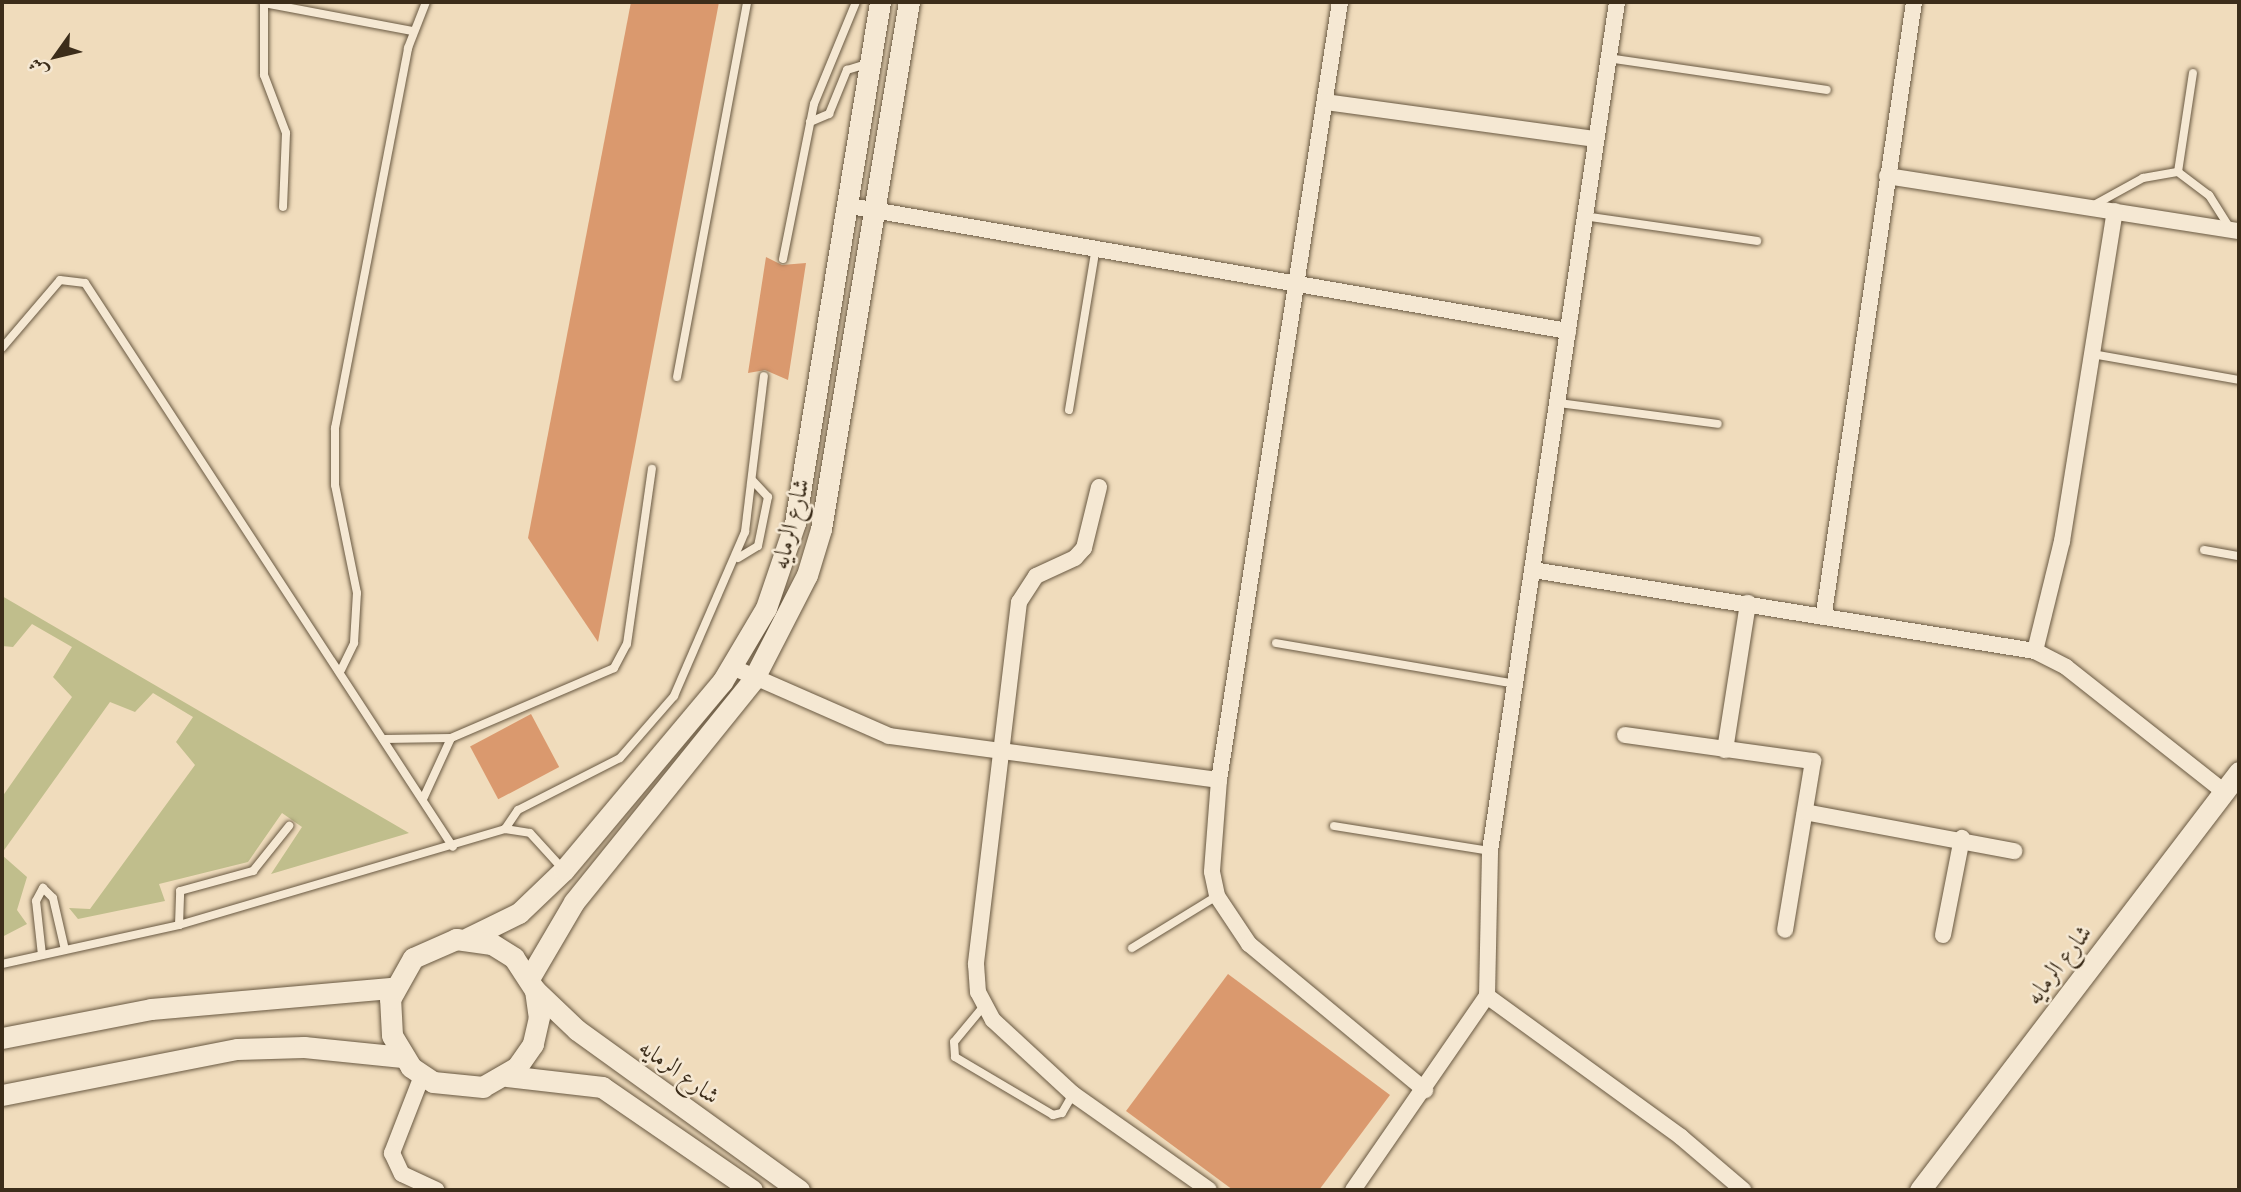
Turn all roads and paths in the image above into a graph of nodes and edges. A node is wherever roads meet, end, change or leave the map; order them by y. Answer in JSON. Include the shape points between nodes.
{"nodes":[{"id":1,"x":264,"y":2,"type":"edge"},
{"id":2,"x":426,"y":2,"type":"edge"},
{"id":3,"x":747,"y":2,"type":"edge"},
{"id":4,"x":856,"y":2,"type":"edge"},
{"id":5,"x":880,"y":2,"type":"edge"},
{"id":6,"x":909,"y":2,"type":"edge"},
{"id":7,"x":1340,"y":2,"type":"edge"},
{"id":8,"x":1617,"y":2,"type":"edge"},
{"id":9,"x":1914,"y":2,"type":"edge"},
{"id":10,"x":412,"y":31,"type":"junction"},
{"id":11,"x":1608,"y":58,"type":"junction"},
{"id":12,"x":870,"y":65,"type":"junction"},
{"id":13,"x":2193,"y":73,"type":"dead end"},
{"id":14,"x":1827,"y":90,"type":"dead end"},
{"id":15,"x":1325,"y":102,"type":"junction"},
{"id":16,"x":810,"y":122,"type":"junction"},
{"id":17,"x":1595,"y":139,"type":"junction"},
{"id":18,"x":2178,"y":172,"type":"junction"},
{"id":19,"x":1887,"y":176,"type":"junction"},
{"id":20,"x":850,"y":205,"type":"junction"},
{"id":21,"x":283,"y":207,"type":"dead end"},
{"id":22,"x":2091,"y":207,"type":"junction"},
{"id":23,"x":877,"y":210,"type":"junction"},
{"id":24,"x":2115,"y":211,"type":"junction"},
{"id":25,"x":1584,"y":216,"type":"junction"},
{"id":26,"x":2235,"y":230,"type":"edge"},
{"id":27,"x":1757,"y":241,"type":"dead end"},
{"id":28,"x":1096,"y":247,"type":"junction"},
{"id":29,"x":783,"y":259,"type":"dead end"},
{"id":30,"x":1300,"y":283,"type":"junction"},
{"id":31,"x":1568,"y":331,"type":"junction"},
{"id":32,"x":2,"y":348,"type":"edge"},
{"id":33,"x":2092,"y":354,"type":"junction"},
{"id":34,"x":764,"y":376,"type":"dead end"},
{"id":35,"x":677,"y":377,"type":"dead end"},
{"id":36,"x":2239,"y":380,"type":"edge"},
{"id":37,"x":1559,"y":403,"type":"junction"},
{"id":38,"x":1069,"y":410,"type":"dead end"},
{"id":39,"x":1718,"y":424,"type":"dead end"},
{"id":40,"x":652,"y":469,"type":"dead end"},
{"id":41,"x":752,"y":480,"type":"junction"},
{"id":42,"x":1099,"y":487,"type":"dead end"},
{"id":43,"x":2204,"y":550,"type":"dead end"},
{"id":44,"x":2239,"y":556,"type":"edge"},
{"id":45,"x":737,"y":558,"type":"junction"},
{"id":46,"x":1533,"y":570,"type":"junction"},
{"id":47,"x":1748,"y":603,"type":"junction"},
{"id":48,"x":1824,"y":613,"type":"junction"},
{"id":49,"x":1276,"y":643,"type":"dead end"},
{"id":50,"x":2035,"y":650,"type":"junction"},
{"id":51,"x":732,"y":667,"type":"junction"},
{"id":52,"x":341,"y":670,"type":"junction"},
{"id":53,"x":753,"y":680,"type":"junction"},
{"id":54,"x":1517,"y":684,"type":"junction"},
{"id":55,"x":1625,"y":735,"type":"dead end"},
{"id":56,"x":451,"y":738,"type":"junction"},
{"id":57,"x":384,"y":739,"type":"junction"},
{"id":58,"x":1725,"y":750,"type":"junction"},
{"id":59,"x":1004,"y":756,"type":"junction"},
{"id":60,"x":2239,"y":772,"type":"edge"},
{"id":61,"x":1219,"y":780,"type":"junction"},
{"id":62,"x":2224,"y":793,"type":"junction"},
{"id":63,"x":423,"y":799,"type":"junction"},
{"id":64,"x":1805,"y":812,"type":"junction"},
{"id":65,"x":289,"y":826,"type":"dead end"},
{"id":66,"x":1334,"y":826,"type":"dead end"},
{"id":67,"x":505,"y":830,"type":"junction"},
{"id":68,"x":1962,"y":838,"type":"junction"},
{"id":69,"x":453,"y":847,"type":"junction"},
{"id":70,"x":1490,"y":850,"type":"junction"},
{"id":71,"x":2014,"y":852,"type":"dead end"},
{"id":72,"x":564,"y":870,"type":"junction"},
{"id":73,"x":1217,"y":896,"type":"junction"},
{"id":74,"x":179,"y":925,"type":"junction"},
{"id":75,"x":1785,"y":930,"type":"dead end"},
{"id":76,"x":1943,"y":935,"type":"dead end"},
{"id":77,"x":468,"y":938,"type":"junction"},
{"id":78,"x":1132,"y":947,"type":"dead end"},
{"id":79,"x":65,"y":950,"type":"junction"},
{"id":80,"x":42,"y":955,"type":"junction"},
{"id":81,"x":2,"y":964,"type":"edge"},
{"id":82,"x":532,"y":984,"type":"junction"},
{"id":83,"x":393,"y":988,"type":"junction"},
{"id":84,"x":1487,"y":996,"type":"junction"},
{"id":85,"x":984,"y":1007,"type":"junction"},
{"id":86,"x":2,"y":1038,"type":"edge"},
{"id":87,"x":402,"y":1057,"type":"junction"},
{"id":88,"x":422,"y":1076,"type":"junction"},
{"id":89,"x":507,"y":1076,"type":"junction"},
{"id":90,"x":1425,"y":1090,"type":"junction"},
{"id":91,"x":1073,"y":1094,"type":"junction"},
{"id":92,"x":2,"y":1095,"type":"edge"},
{"id":93,"x":1741,"y":1189,"type":"edge"},
{"id":94,"x":437,"y":1190,"type":"edge"},
{"id":95,"x":752,"y":1190,"type":"edge"},
{"id":96,"x":799,"y":1190,"type":"edge"},
{"id":97,"x":1209,"y":1190,"type":"edge"},
{"id":98,"x":1353,"y":1190,"type":"edge"},
{"id":99,"x":1920,"y":1190,"type":"edge"}],
"edges":[{"from":1,"to":10,"type":"lane"},
{"from":1,"to":21,"type":"lane","via":[[264,75],[286,133]]},
{"from":2,"to":10,"type":"lane"},
{"from":3,"to":35,"type":"lane"},
{"from":4,"to":16,"type":"lane"},
{"from":5,"to":12,"type":"street","name":"شارع الرمايه"},
{"from":6,"to":23,"type":"street","name":"شارع الرمايه"},
{"from":7,"to":15,"type":"street"},
{"from":8,"to":11,"type":"street"},
{"from":9,"to":19,"type":"street"},
{"from":10,"to":52,"type":"lane","via":[[335,428],[335,485],[357,605],[355,643]]},
{"from":11,"to":14,"type":"lane"},
{"from":11,"to":17,"type":"street"},
{"from":12,"to":16,"type":"lane","via":[[847,70],[829,114]]},
{"from":12,"to":20,"type":"street","name":"شارع الرمايه"},
{"from":13,"to":18,"type":"lane"},
{"from":15,"to":17,"type":"street"},
{"from":15,"to":30,"type":"street"},
{"from":16,"to":29,"type":"lane"},
{"from":17,"to":25,"type":"street"},
{"from":18,"to":22,"type":"lane","via":[[2143,178]]},
{"from":18,"to":26,"type":"lane","via":[[2209,195]]},
{"from":19,"to":22,"type":"street"},
{"from":19,"to":48,"type":"street"},
{"from":20,"to":23,"type":"street"},
{"from":20,"to":51,"type":"street","name":"شارع الرمايه","via":[[792,534],[766,608]]},
{"from":22,"to":24,"type":"street"},
{"from":23,"to":28,"type":"street"},
{"from":23,"to":53,"type":"street","name":"شارع الرمايه","via":[[821,529],[799,597]]},
{"from":24,"to":26,"type":"street"},
{"from":24,"to":33,"type":"street"},
{"from":25,"to":27,"type":"lane"},
{"from":25,"to":31,"type":"street"},
{"from":28,"to":30,"type":"street"},
{"from":28,"to":38,"type":"lane"},
{"from":30,"to":31,"type":"street"},
{"from":30,"to":61,"type":"street"},
{"from":31,"to":37,"type":"street"},
{"from":32,"to":52,"type":"lane","via":[[61,280],[85,283]]},
{"from":33,"to":36,"type":"lane"},
{"from":33,"to":50,"type":"street","via":[[2054,587]]},
{"from":34,"to":41,"type":"lane"},
{"from":37,"to":39,"type":"lane"},
{"from":37,"to":46,"type":"street"},
{"from":40,"to":56,"type":"lane","via":[[627,644],[618,663],[595,681],[516,706]]},
{"from":41,"to":45,"type":"lane"},
{"from":41,"to":45,"type":"lane","via":[[768,496],[758,546]]},
{"from":42,"to":59,"type":"street","via":[[1084,548],[1076,558],[1036,576],[1019,602]]},
{"from":43,"to":44,"type":"lane"},
{"from":45,"to":67,"type":"lane","via":[[684,676],[648,732],[588,779],[518,810]]},
{"from":46,"to":47,"type":"street"},
{"from":46,"to":54,"type":"street"},
{"from":47,"to":48,"type":"street"},
{"from":47,"to":58,"type":"street"},
{"from":48,"to":50,"type":"street"},
{"from":49,"to":54,"type":"lane"},
{"from":50,"to":62,"type":"street","via":[[2066,667]]},
{"from":51,"to":53,"type":"street"},
{"from":51,"to":72,"type":"street","name":"شارع الرمايه"},
{"from":52,"to":57,"type":"lane"},
{"from":53,"to":59,"type":"street","via":[[890,736]]},
{"from":53,"to":82,"type":"street","name":"شارع الرمايه","via":[[574,902]]},
{"from":54,"to":70,"type":"street"},
{"from":55,"to":58,"type":"street"},
{"from":56,"to":57,"type":"lane"},
{"from":56,"to":63,"type":"lane"},
{"from":57,"to":63,"type":"lane"},
{"from":58,"to":64,"type":"street","via":[[1813,761]]},
{"from":59,"to":61,"type":"street"},
{"from":59,"to":85,"type":"street","via":[[976,964]]},
{"from":60,"to":62,"type":"street","name":"شارع الرمايه"},
{"from":61,"to":73,"type":"street","via":[[1212,872]]},
{"from":62,"to":99,"type":"street","name":"شارع الرمايه"},
{"from":63,"to":69,"type":"lane"},
{"from":64,"to":68,"type":"street"},
{"from":64,"to":75,"type":"street"},
{"from":65,"to":74,"type":"lane","via":[[253,871],[180,891]]},
{"from":66,"to":70,"type":"lane"},
{"from":67,"to":69,"type":"lane"},
{"from":67,"to":72,"type":"lane","via":[[530,833]]},
{"from":68,"to":71,"type":"street"},
{"from":68,"to":76,"type":"street"},
{"from":69,"to":74,"type":"lane"},
{"from":70,"to":84,"type":"street"},
{"from":72,"to":77,"type":"street","name":"شارع الرمايه","via":[[519,913]]},
{"from":73,"to":78,"type":"lane"},
{"from":73,"to":90,"type":"street","via":[[1249,944]]},
{"from":74,"to":79,"type":"lane"},
{"from":77,"to":82,"type":"street","via":[[504,950]]},
{"from":77,"to":83,"type":"street","via":[[422,951]]},
{"from":79,"to":80,"type":"lane"},
{"from":79,"to":80,"type":"lane","via":[[53,898],[43,888],[36,906]]},
{"from":80,"to":81,"type":"lane"},
{"from":82,"to":89,"type":"street","via":[[537,1031],[526,1056]]},
{"from":82,"to":96,"type":"street","name":"شارع الرمايه","via":[[586,1037]]},
{"from":83,"to":86,"type":"street","via":[[151,1009]]},
{"from":83,"to":87,"type":"street","via":[[389,1023]]},
{"from":84,"to":90,"type":"street"},
{"from":84,"to":93,"type":"street"},
{"from":85,"to":91,"type":"street"},
{"from":85,"to":91,"type":"lane","via":[[954,1042],[955,1057],[1053,1115],[1062,1113]]},
{"from":87,"to":88,"type":"street"},
{"from":87,"to":92,"type":"street","via":[[304,1047],[228,1050]]},
{"from":88,"to":89,"type":"street","via":[[471,1089]]},
{"from":88,"to":94,"type":"street","via":[[392,1153],[402,1174]]},
{"from":89,"to":95,"type":"street","via":[[602,1087]]},
{"from":90,"to":98,"type":"street"},
{"from":91,"to":97,"type":"street"}]}
